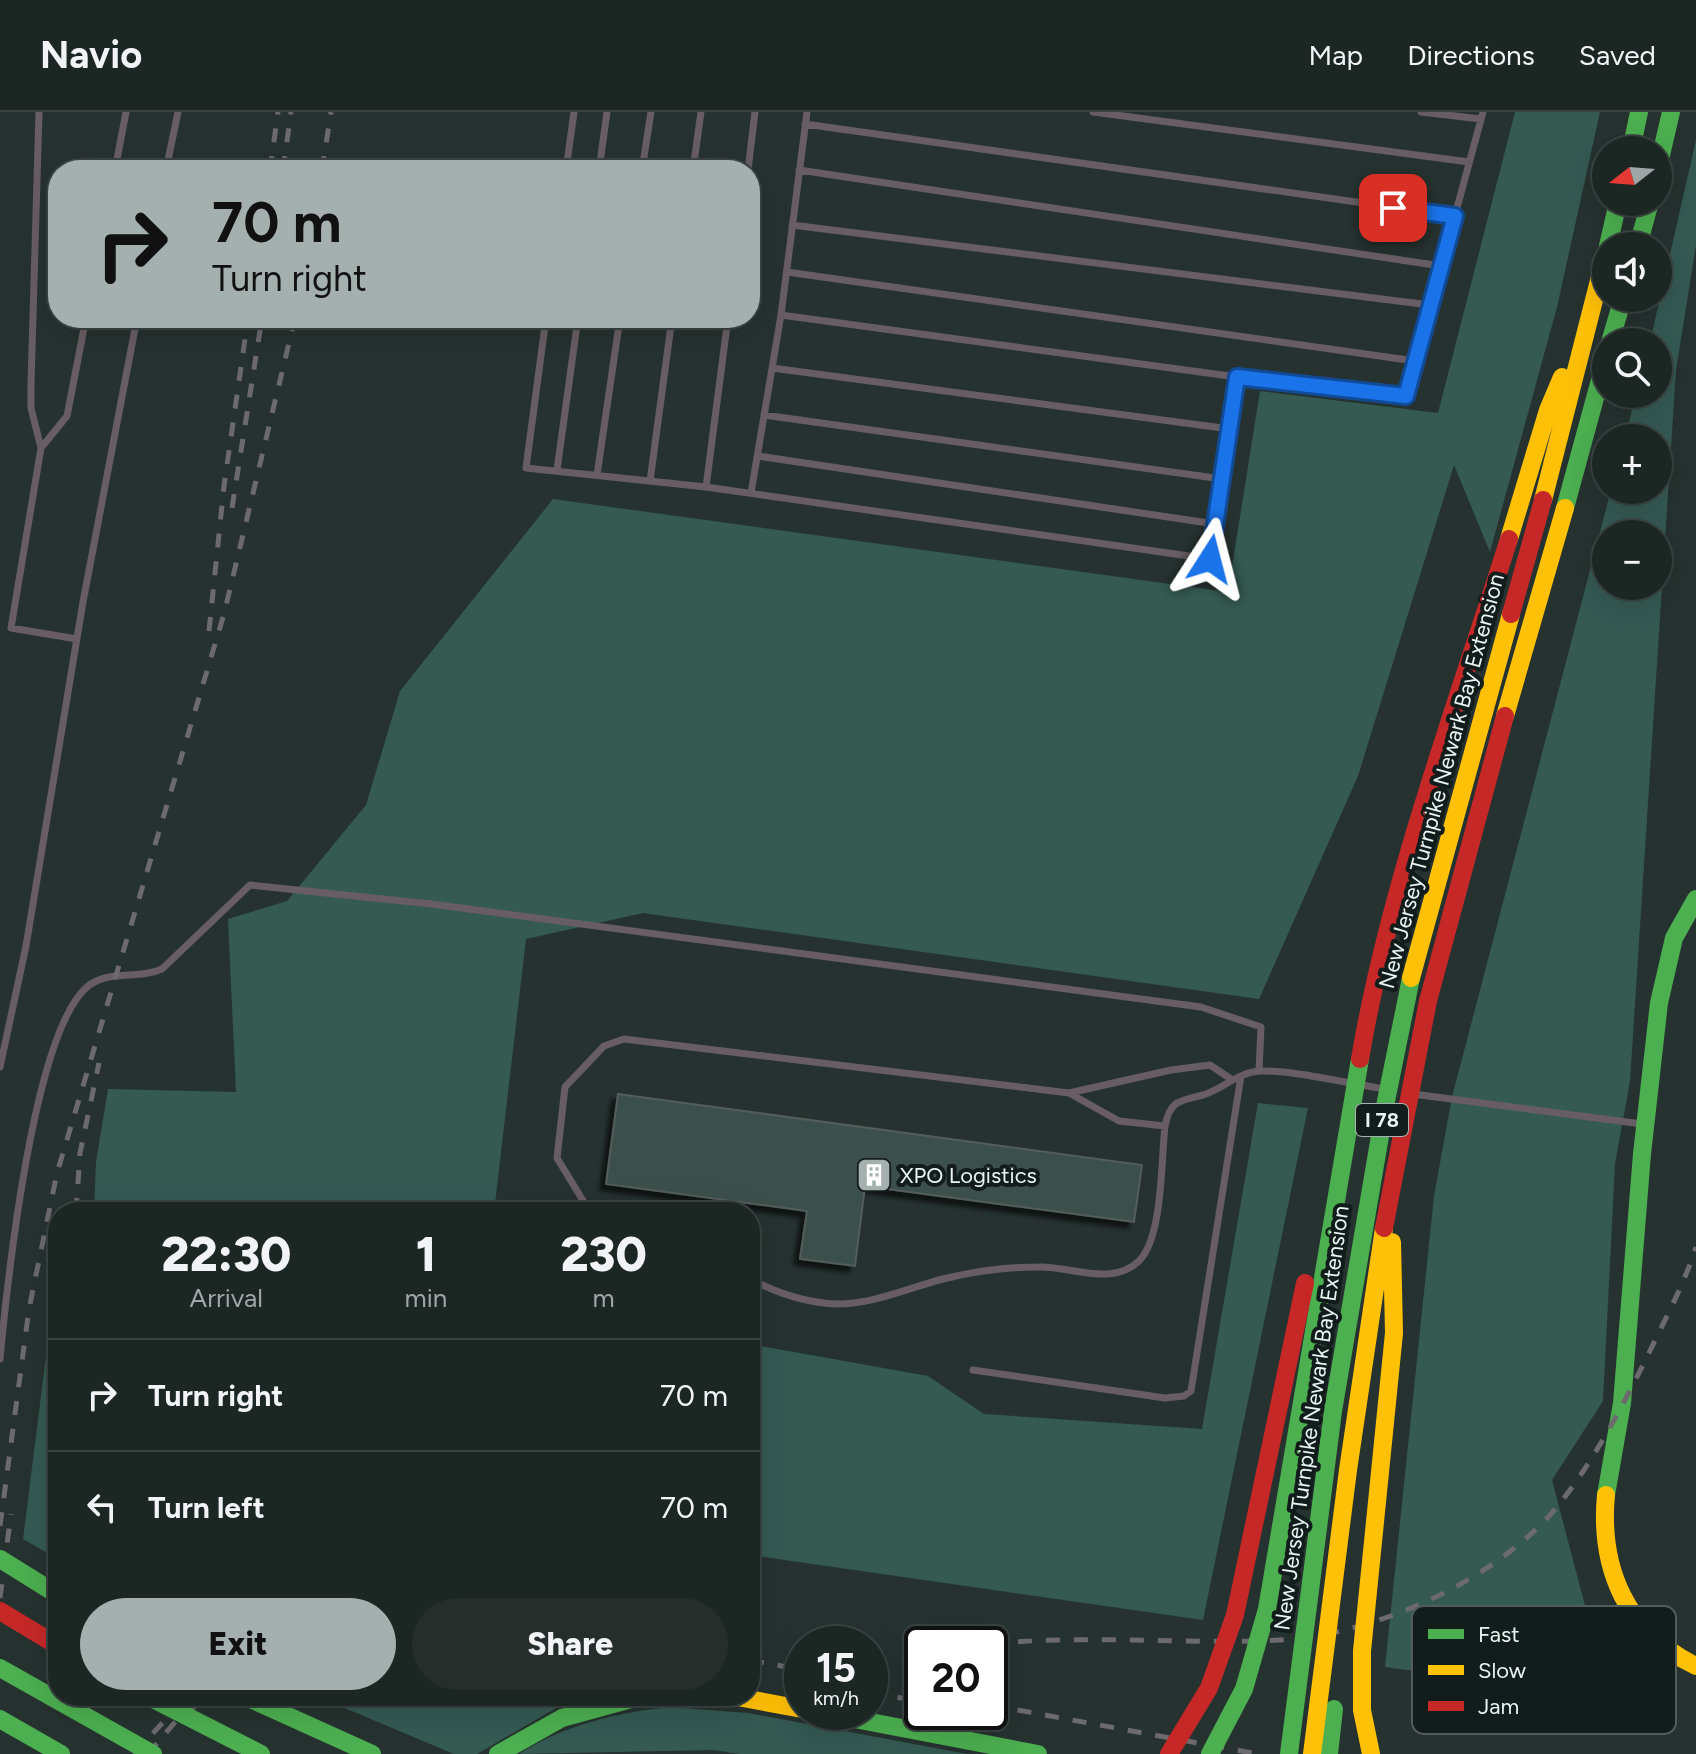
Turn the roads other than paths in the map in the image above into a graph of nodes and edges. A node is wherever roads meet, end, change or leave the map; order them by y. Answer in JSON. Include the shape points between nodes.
{"nodes":[{"id":1,"x":39,"y":112,"type":"edge"},
{"id":2,"x":126,"y":112,"type":"edge"},
{"id":3,"x":178,"y":112,"type":"edge"},
{"id":4,"x":574,"y":112,"type":"edge"},
{"id":5,"x":607,"y":112,"type":"edge"},
{"id":6,"x":651,"y":112,"type":"edge"},
{"id":7,"x":701,"y":112,"type":"edge"},
{"id":8,"x":755,"y":112,"type":"edge"},
{"id":9,"x":807,"y":112,"type":"edge"},
{"id":10,"x":1093,"y":112,"type":"edge"},
{"id":11,"x":1421,"y":112,"type":"edge"},
{"id":12,"x":1639,"y":112,"type":"edge"},
{"id":13,"x":1671,"y":112,"type":"edge"},
{"id":14,"x":1482,"y":116,"type":"edge"},
{"id":15,"x":805,"y":124,"type":"junction"},
{"id":16,"x":1634,"y":136,"type":"edge"},
{"id":17,"x":1665,"y":136,"type":"edge"},
{"id":18,"x":117,"y":160,"type":"edge"},
{"id":19,"x":168,"y":160,"type":"edge"},
{"id":20,"x":567,"y":160,"type":"edge"},
{"id":21,"x":600,"y":160,"type":"edge"},
{"id":22,"x":644,"y":160,"type":"edge"},
{"id":23,"x":694,"y":160,"type":"edge"},
{"id":24,"x":749,"y":160,"type":"edge"},
{"id":25,"x":1469,"y":162,"type":"junction"},
{"id":26,"x":799,"y":170,"type":"junction"},
{"id":27,"x":1455,"y":216,"type":"junction"},
{"id":28,"x":792,"y":225,"type":"junction"},
{"id":29,"x":1441,"y":266,"type":"junction"},
{"id":30,"x":787,"y":272,"type":"junction"},
{"id":31,"x":1430,"y":305,"type":"junction"},
{"id":32,"x":1592,"y":308,"type":"edge"},
{"id":33,"x":1592,"y":312,"type":"edge"},
{"id":34,"x":781,"y":315,"type":"junction"},
{"id":35,"x":84,"y":328,"type":"edge"},
{"id":36,"x":135,"y":328,"type":"edge"},
{"id":37,"x":545,"y":328,"type":"edge"},
{"id":38,"x":577,"y":328,"type":"edge"},
{"id":39,"x":619,"y":328,"type":"edge"},
{"id":40,"x":671,"y":328,"type":"edge"},
{"id":41,"x":727,"y":328,"type":"edge"},
{"id":42,"x":1415,"y":361,"type":"junction"},
{"id":43,"x":772,"y":368,"type":"junction"},
{"id":44,"x":1237,"y":377,"type":"junction"},
{"id":45,"x":1592,"y":408,"type":"edge"},
{"id":46,"x":764,"y":415,"type":"junction"},
{"id":47,"x":1230,"y":429,"type":"junction"},
{"id":48,"x":41,"y":448,"type":"junction"},
{"id":49,"x":758,"y":456,"type":"junction"},
{"id":50,"x":557,"y":470,"type":"junction"},
{"id":51,"x":597,"y":475,"type":"junction"},
{"id":52,"x":1222,"y":479,"type":"junction"},
{"id":53,"x":650,"y":481,"type":"junction"},
{"id":54,"x":706,"y":487,"type":"junction"},
{"id":55,"x":751,"y":493,"type":"junction"},
{"id":56,"x":1215,"y":524,"type":"junction"},
{"id":57,"x":77,"y":639,"type":"junction"},
{"id":58,"x":1696,"y":899,"type":"edge"},
{"id":59,"x":1696,"y":916,"type":"edge"},
{"id":60,"x":1671,"y":942,"type":"junction"},
{"id":61,"x":0,"y":1067,"type":"edge"},
{"id":62,"x":1259,"y":1071,"type":"junction"},
{"id":63,"x":1241,"y":1076,"type":"junction"},
{"id":64,"x":1231,"y":1079,"type":"junction"},
{"id":65,"x":1353,"y":1087,"type":"junction"},
{"id":66,"x":1069,"y":1093,"type":"junction"},
{"id":67,"x":1644,"y":1124,"type":"junction"},
{"id":68,"x":1165,"y":1126,"type":"junction"},
{"id":69,"x":1390,"y":1188,"type":"junction"},
{"id":70,"x":584,"y":1202,"type":"edge"},
{"id":71,"x":760,"y":1284,"type":"edge"},
{"id":72,"x":0,"y":1359,"type":"edge"},
{"id":73,"x":973,"y":1370,"type":"dead end"},
{"id":74,"x":1342,"y":1523,"type":"junction"},
{"id":75,"x":0,"y":1559,"type":"edge"},
{"id":76,"x":48,"y":1589,"type":"edge"},
{"id":77,"x":1627,"y":1606,"type":"edge"},
{"id":78,"x":0,"y":1611,"type":"edge"},
{"id":79,"x":48,"y":1640,"type":"edge"},
{"id":80,"x":1676,"y":1654,"type":"edge"},
{"id":81,"x":1696,"y":1666,"type":"edge"},
{"id":82,"x":0,"y":1668,"type":"edge"},
{"id":83,"x":48,"y":1695,"type":"edge"},
{"id":84,"x":760,"y":1701,"type":"edge"},
{"id":85,"x":68,"y":1706,"type":"edge"},
{"id":86,"x":167,"y":1706,"type":"edge"},
{"id":87,"x":266,"y":1706,"type":"edge"},
{"id":88,"x":606,"y":1706,"type":"edge"},
{"id":89,"x":784,"y":1706,"type":"edge"},
{"id":90,"x":0,"y":1719,"type":"edge"},
{"id":91,"x":888,"y":1725,"type":"edge"},
{"id":92,"x":61,"y":1754,"type":"edge"},
{"id":93,"x":153,"y":1754,"type":"edge"},
{"id":94,"x":261,"y":1754,"type":"edge"},
{"id":95,"x":372,"y":1754,"type":"edge"},
{"id":96,"x":498,"y":1754,"type":"edge"},
{"id":97,"x":1038,"y":1754,"type":"edge"},
{"id":98,"x":1169,"y":1754,"type":"edge"},
{"id":99,"x":1210,"y":1754,"type":"edge"},
{"id":100,"x":1289,"y":1754,"type":"edge"},
{"id":101,"x":1312,"y":1754,"type":"edge"},
{"id":102,"x":1329,"y":1754,"type":"edge"},
{"id":103,"x":1371,"y":1754,"type":"edge"}],
"edges":[{"from":1,"to":48,"type":"lane","via":[[31,408]]},
{"from":2,"to":18,"type":"lane"},
{"from":3,"to":19,"type":"lane"},
{"from":4,"to":20,"type":"lane"},
{"from":5,"to":21,"type":"lane"},
{"from":6,"to":22,"type":"lane"},
{"from":7,"to":23,"type":"lane"},
{"from":8,"to":24,"type":"lane"},
{"from":9,"to":15,"type":"lane"},
{"from":10,"to":25,"type":"lane"},
{"from":11,"to":14,"type":"lane"},
{"from":12,"to":16,"type":"main road"},
{"from":13,"to":17,"type":"main road"},
{"from":14,"to":25,"type":"lane"},
{"from":15,"to":26,"type":"lane"},
{"from":15,"to":27,"type":"lane"},
{"from":25,"to":27,"type":"lane"},
{"from":26,"to":28,"type":"lane"},
{"from":26,"to":29,"type":"lane"},
{"from":27,"to":29,"type":"lane"},
{"from":28,"to":30,"type":"lane"},
{"from":28,"to":31,"type":"lane"},
{"from":29,"to":31,"type":"lane"},
{"from":30,"to":34,"type":"lane"},
{"from":30,"to":42,"type":"lane"},
{"from":31,"to":42,"type":"lane"},
{"from":32,"to":65,"type":"main road","bridge":true,"via":[[1548,410],[1389,931]]},
{"from":33,"to":100,"type":"main road","name":"New Jersey Turnpike Newark Bay Extension","number":"I 78","bridge":true,"via":[[1418,944],[1379,1132],[1333,1411]]},
{"from":34,"to":43,"type":"lane"},
{"from":34,"to":44,"type":"lane"},
{"from":35,"to":48,"type":"lane","via":[[67,416]]},
{"from":36,"to":57,"type":"lane"},
{"from":37,"to":50,"type":"lane","via":[[526,468]]},
{"from":38,"to":50,"type":"lane"},
{"from":39,"to":51,"type":"lane"},
{"from":40,"to":53,"type":"lane"},
{"from":41,"to":54,"type":"lane"},
{"from":42,"to":44,"type":"lane","via":[[1406,396]]},
{"from":43,"to":46,"type":"lane"},
{"from":43,"to":47,"type":"lane"},
{"from":44,"to":47,"type":"lane"},
{"from":45,"to":69,"type":"main road","name":"New Jersey Turnpike Newark Bay Extension","number":"I 78","bridge":true,"via":[[1467,848]]},
{"from":46,"to":49,"type":"lane"},
{"from":46,"to":52,"type":"lane"},
{"from":47,"to":52,"type":"lane"},
{"from":48,"to":57,"type":"lane","via":[[11,628]]},
{"from":49,"to":55,"type":"lane"},
{"from":49,"to":56,"type":"lane"},
{"from":50,"to":51,"type":"lane"},
{"from":51,"to":53,"type":"lane"},
{"from":52,"to":56,"type":"lane"},
{"from":53,"to":54,"type":"lane"},
{"from":54,"to":55,"type":"lane"},
{"from":55,"to":56,"type":"lane","via":[[1210,559]]},
{"from":57,"to":61,"type":"lane","via":[[26,946]]},
{"from":58,"to":60,"type":"main road"},
{"from":59,"to":60,"type":"main road"},
{"from":60,"to":67,"type":"main road"},
{"from":62,"to":63,"type":"lane"},
{"from":62,"to":67,"type":"lane"},
{"from":62,"to":72,"type":"lane","via":[[1261,1027],[1201,1007],[431,904],[250,885],[162,969],[102,979],[84,989],[72,1007],[44,1082],[13,1226]]},
{"from":63,"to":64,"type":"lane"},
{"from":63,"to":73,"type":"lane","via":[[1191,1391],[1165,1398]]},
{"from":64,"to":66,"type":"lane","via":[[1210,1065]]},
{"from":64,"to":68,"type":"lane","via":[[1206,1094],[1180,1098],[1168,1110]]},
{"from":65,"to":98,"type":"main road","bridge":true,"via":[[1334,1148],[1225,1647],[1202,1703]]},
{"from":65,"to":99,"type":"main road","bridge":true,"via":[[1267,1609],[1244,1689]]},
{"from":66,"to":68,"type":"lane","via":[[1119,1121]]},
{"from":66,"to":70,"type":"lane","via":[[624,1039],[604,1046],[565,1087],[557,1158]]},
{"from":67,"to":77,"type":"main road","via":[[1622,1406],[1606,1505],[1610,1569]]},
{"from":68,"to":71,"type":"lane","via":[[1154,1234],[1137,1263],[1120,1272],[1039,1266],[944,1279],[889,1297],[837,1304],[783,1295]]},
{"from":69,"to":74,"type":"main road","name":"New Jersey Turnpike Newark Bay Extension","number":"I 78","bridge":true},
{"from":69,"to":103,"type":"main road","bridge":true,"via":[[1394,1333],[1361,1672]]},
{"from":74,"to":101,"type":"main road","name":"New Jersey Turnpike Newark Bay Extension","number":"I 78","bridge":true},
{"from":74,"to":102,"type":"main road","bridge":true,"via":[[1342,1643]]},
{"from":75,"to":76,"type":"main road","bridge":true},
{"from":78,"to":79,"type":"main road"},
{"from":80,"to":81,"type":"main road"},
{"from":82,"to":83,"type":"main road","bridge":true},
{"from":84,"to":89,"type":"main road"},
{"from":85,"to":93,"type":"main road","bridge":true},
{"from":86,"to":94,"type":"main road","bridge":true},
{"from":87,"to":95,"type":"main road"},
{"from":88,"to":96,"type":"main road","via":[[562,1718]]},
{"from":90,"to":92,"type":"main road"},
{"from":91,"to":97,"type":"main road"}]}
